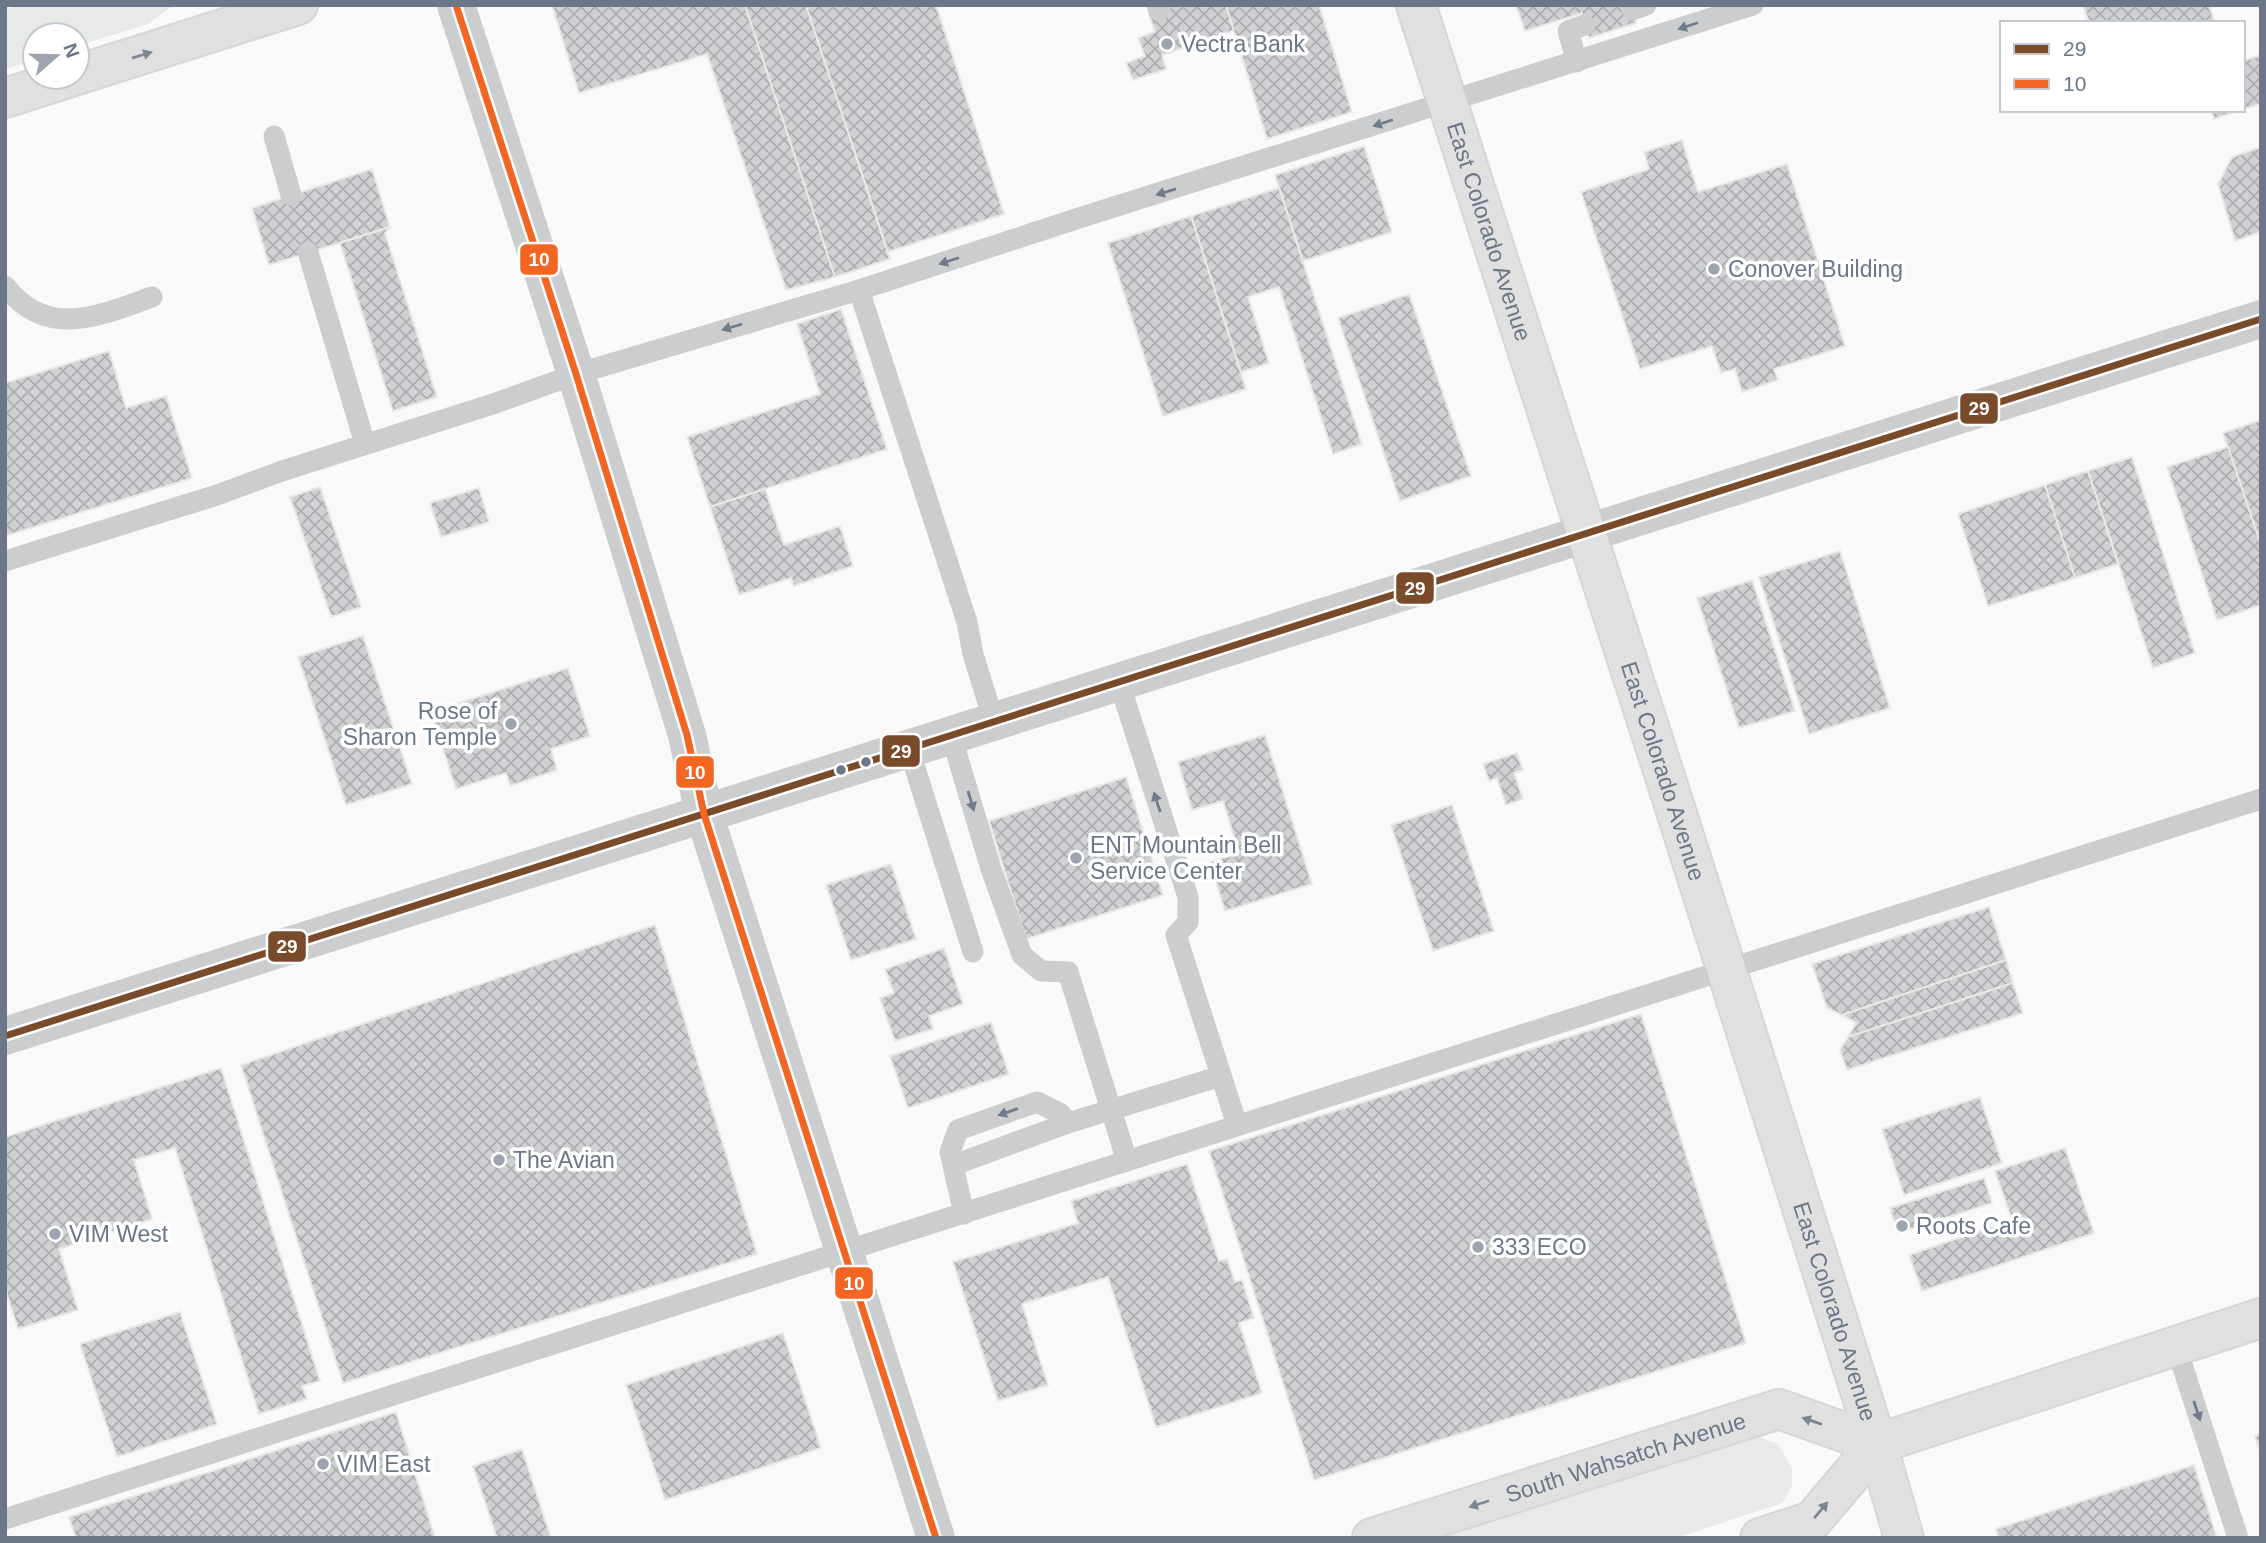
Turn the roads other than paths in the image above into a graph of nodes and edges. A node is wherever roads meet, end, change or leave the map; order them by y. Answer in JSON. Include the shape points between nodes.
{"nodes":[{"id":1,"x":298,"y":5,"type":"edge"},
{"id":2,"x":456,"y":5,"type":"edge"},
{"id":3,"x":1416,"y":5,"type":"edge"},
{"id":4,"x":1753,"y":5,"type":"edge"},
{"id":5,"x":1585,"y":25,"type":"dead end"},
{"id":6,"x":1577,"y":62,"type":"junction"},
{"id":7,"x":91,"y":71,"type":"edge"},
{"id":8,"x":27,"y":91,"type":"edge"},
{"id":9,"x":5,"y":98,"type":"edge"},
{"id":10,"x":1448,"y":102,"type":"junction"},
{"id":11,"x":274,"y":136,"type":"dead end"},
{"id":12,"x":291,"y":195,"type":"dead end"},
{"id":13,"x":308,"y":253,"type":"dead end"},
{"id":14,"x":5,"y":286,"type":"edge"},
{"id":15,"x":859,"y":290,"type":"junction"},
{"id":16,"x":152,"y":298,"type":"dead end"},
{"id":17,"x":2261,"y":319,"type":"edge"},
{"id":18,"x":576,"y":374,"type":"junction"},
{"id":19,"x":365,"y":444,"type":"junction"},
{"id":20,"x":1586,"y":534,"type":"junction"},
{"id":21,"x":5,"y":561,"type":"edge"},
{"id":22,"x":1119,"y":682,"type":"junction"},
{"id":23,"x":994,"y":722,"type":"junction"},
{"id":24,"x":951,"y":736,"type":"junction"},
{"id":25,"x":909,"y":749,"type":"junction"},
{"id":26,"x":2261,"y":799,"type":"edge"},
{"id":27,"x":704,"y":814,"type":"junction"},
{"id":28,"x":973,"y":952,"type":"dead end"},
{"id":29,"x":1726,"y":970,"type":"junction"},
{"id":30,"x":5,"y":1036,"type":"edge"},
{"id":31,"x":1221,"y":1076,"type":"junction"},
{"id":32,"x":1112,"y":1111,"type":"junction"},
{"id":33,"x":1068,"y":1123,"type":"junction"},
{"id":34,"x":1237,"y":1125,"type":"junction"},
{"id":35,"x":1128,"y":1161,"type":"junction"},
{"id":36,"x":954,"y":1165,"type":"junction"},
{"id":37,"x":964,"y":1213,"type":"junction"},
{"id":38,"x":844,"y":1251,"type":"junction"},
{"id":39,"x":2261,"y":1318,"type":"edge"},
{"id":40,"x":2176,"y":1346,"type":"junction"},
{"id":41,"x":1877,"y":1444,"type":"junction"},
{"id":42,"x":5,"y":1518,"type":"edge"},
{"id":43,"x":936,"y":1538,"type":"edge"},
{"id":44,"x":1372,"y":1538,"type":"edge"},
{"id":45,"x":1760,"y":1538,"type":"edge"},
{"id":46,"x":1904,"y":1538,"type":"edge"},
{"id":47,"x":2238,"y":1538,"type":"edge"}],
"edges":[{"from":7,"to":1,"type":"main road","one_way":true},
{"from":2,"to":18,"type":"street"},
{"from":3,"to":10,"type":"main road","name":"East Colorado Avenue"},
{"from":4,"to":6,"type":"lane","one_way":true},
{"from":5,"to":6,"type":"lane","via":[[1567,30]]},
{"from":6,"to":10,"type":"lane"},
{"from":8,"to":9,"type":"main road"},
{"from":10,"to":15,"type":"lane","one_way":true},
{"from":10,"to":20,"type":"main road","name":"East Colorado Avenue"},
{"from":11,"to":12,"type":"lane"},
{"from":13,"to":19,"type":"lane"},
{"from":14,"to":16,"type":"lane","via":[[36,313],[57,319],[81,320]]},
{"from":15,"to":18,"type":"lane","one_way":true},
{"from":15,"to":23,"type":"lane","via":[[967,622],[972,654]]},
{"from":17,"to":20,"type":"street"},
{"from":18,"to":19,"type":"lane"},
{"from":18,"to":27,"type":"street","via":[[687,735]]},
{"from":19,"to":21,"type":"lane"},
{"from":20,"to":22,"type":"street"},
{"from":20,"to":29,"type":"main road","name":"East Colorado Avenue"},
{"from":22,"to":23,"type":"street"},
{"from":31,"to":22,"type":"lane","one_way":true,"via":[[1176,935],[1188,922],[1188,897]]},
{"from":23,"to":24,"type":"street"},
{"from":24,"to":25,"type":"street"},
{"from":24,"to":32,"type":"lane","one_way":true,"via":[[990,869],[1022,955],[1041,971],[1068,972]]},
{"from":25,"to":27,"type":"street"},
{"from":25,"to":28,"type":"lane"},
{"from":26,"to":29,"type":"lane"},
{"from":27,"to":30,"type":"street"},
{"from":27,"to":38,"type":"street"},
{"from":29,"to":34,"type":"lane"},
{"from":29,"to":41,"type":"main road","name":"East Colorado Avenue"},
{"from":31,"to":32,"type":"lane"},
{"from":31,"to":34,"type":"lane"},
{"from":32,"to":33,"type":"lane"},
{"from":32,"to":35,"type":"lane"},
{"from":33,"to":36,"type":"lane"},
{"from":33,"to":36,"type":"lane","one_way":true,"via":[[1037,1102],[958,1129],[950,1152]]},
{"from":34,"to":35,"type":"lane"},
{"from":35,"to":37,"type":"lane"},
{"from":36,"to":37,"type":"lane"},
{"from":37,"to":38,"type":"lane"},
{"from":38,"to":42,"type":"lane"},
{"from":38,"to":43,"type":"street"},
{"from":39,"to":40,"type":"main road"},
{"from":40,"to":41,"type":"main road"},
{"from":40,"to":47,"type":"lane","one_way":true},
{"from":41,"to":44,"type":"main road","name":"South Wahsatch Avenue","one_way":true,"via":[[1779,1409]]},
{"from":45,"to":41,"type":"main road","one_way":true,"via":[[1812,1521]]},
{"from":41,"to":46,"type":"main road","name":"East Colorado Avenue"}]}
